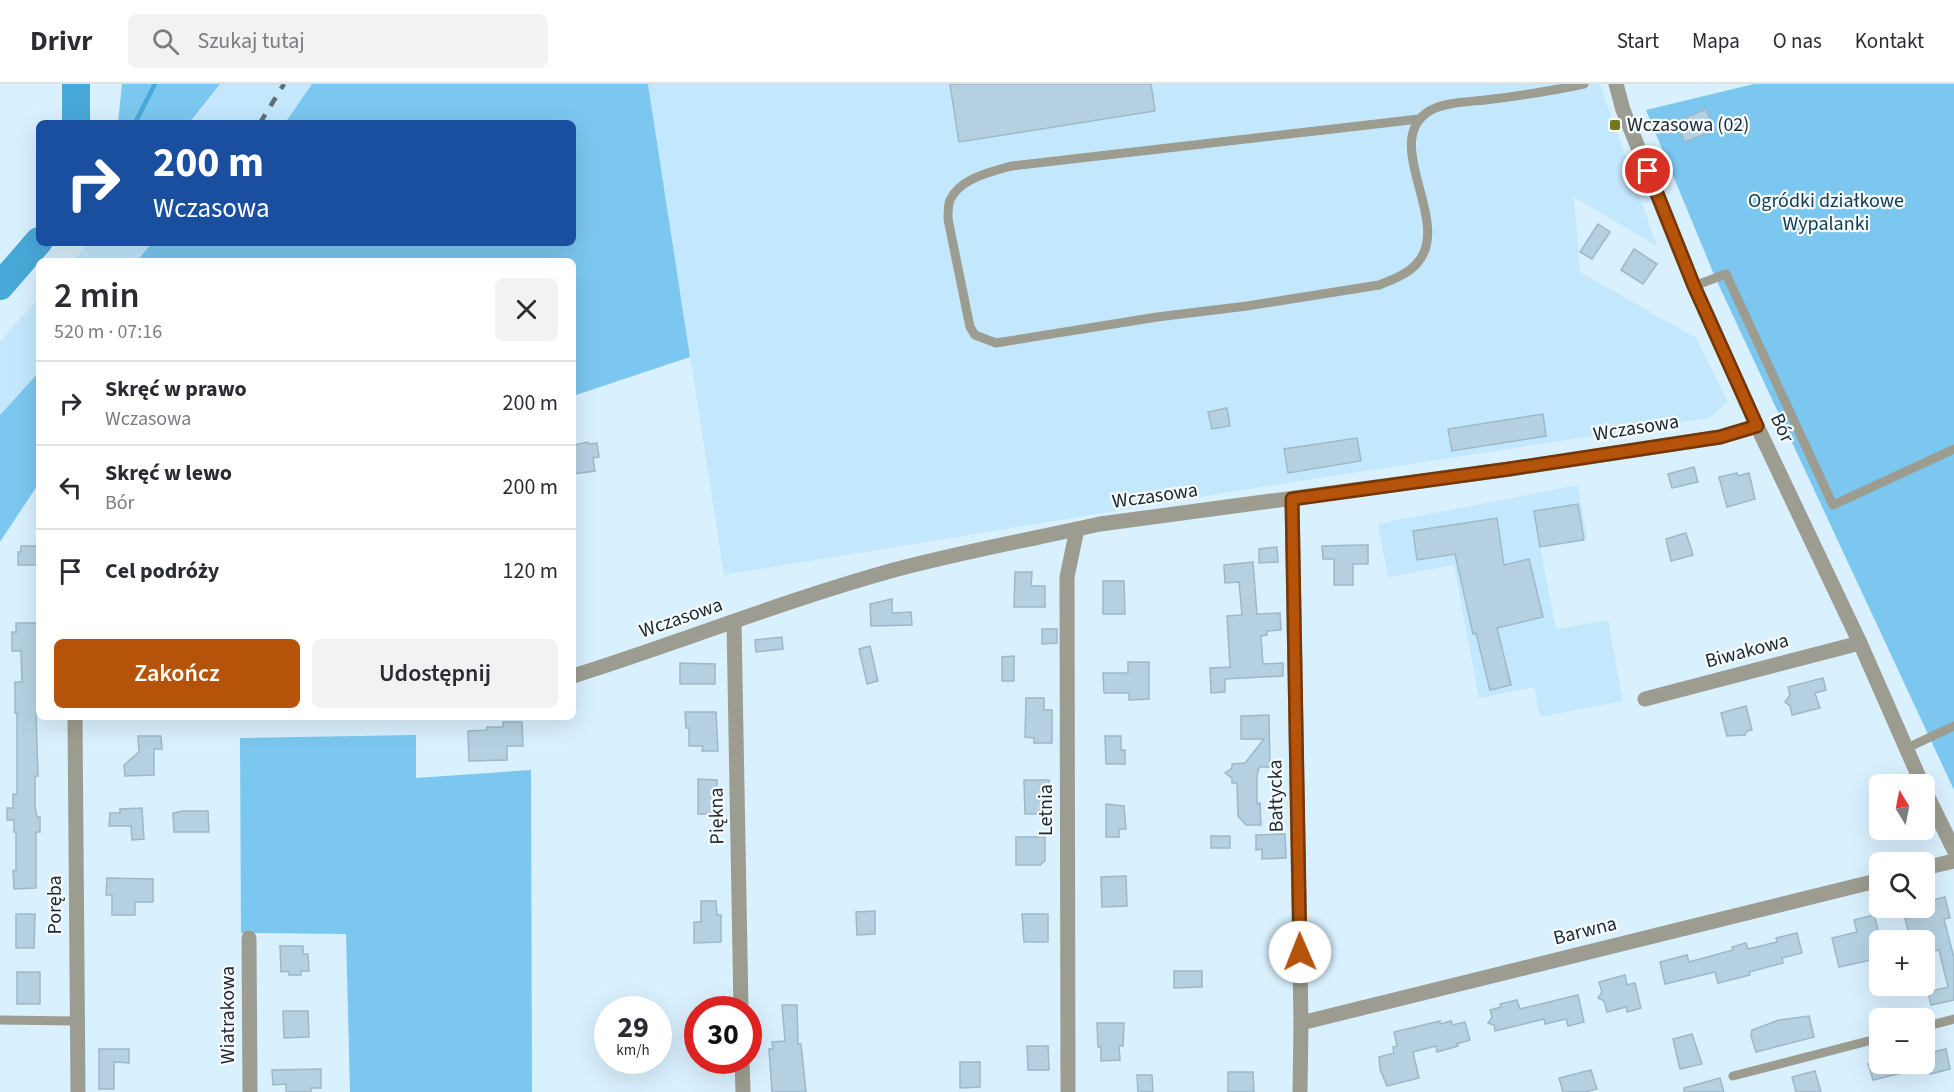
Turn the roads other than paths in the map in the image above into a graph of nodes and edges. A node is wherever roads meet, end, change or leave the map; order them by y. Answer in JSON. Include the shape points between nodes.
{"nodes":[{"id":1,"x":1584,"y":84,"type":"edge"},
{"id":2,"x":1616,"y":84,"type":"edge"},
{"id":3,"x":1419,"y":119,"type":"junction"},
{"id":4,"x":1694,"y":286,"type":"junction"},
{"id":5,"x":1757,"y":426,"type":"junction"},
{"id":6,"x":1954,"y":449,"type":"edge"},
{"id":7,"x":1292,"y":499,"type":"junction"},
{"id":8,"x":1077,"y":529,"type":"junction"},
{"id":9,"x":734,"y":622,"type":"junction"},
{"id":10,"x":1860,"y":643,"type":"junction"},
{"id":11,"x":576,"y":675,"type":"edge"},
{"id":12,"x":1645,"y":699,"type":"dead end"},
{"id":13,"x":75,"y":720,"type":"edge"},
{"id":14,"x":1954,"y":726,"type":"edge"},
{"id":15,"x":1905,"y":749,"type":"junction"},
{"id":16,"x":1917,"y":774,"type":"edge"},
{"id":17,"x":1935,"y":811,"type":"edge"},
{"id":18,"x":1954,"y":850,"type":"edge"},
{"id":19,"x":1954,"y":861,"type":"edge"},
{"id":20,"x":1935,"y":865,"type":"edge"},
{"id":21,"x":1869,"y":883,"type":"edge"},
{"id":22,"x":249,"y":938,"type":"dead end"},
{"id":23,"x":741,"y":996,"type":"edge"},
{"id":24,"x":1954,"y":1019,"type":"edge"},
{"id":25,"x":0,"y":1020,"type":"edge"},
{"id":26,"x":77,"y":1021,"type":"junction"},
{"id":27,"x":1302,"y":1023,"type":"junction"},
{"id":28,"x":1935,"y":1024,"type":"edge"},
{"id":29,"x":1869,"y":1041,"type":"edge"},
{"id":30,"x":742,"y":1074,"type":"edge"},
{"id":31,"x":1733,"y":1076,"type":"dead end"},
{"id":32,"x":78,"y":1092,"type":"edge"},
{"id":33,"x":250,"y":1092,"type":"edge"},
{"id":34,"x":742,"y":1092,"type":"edge"},
{"id":35,"x":1068,"y":1092,"type":"edge"},
{"id":36,"x":1300,"y":1092,"type":"edge"}],
"edges":[{"from":1,"to":3,"type":"lane","via":[[1438,107]]},
{"from":2,"to":4,"type":"street","name":"Bór"},
{"from":3,"to":3,"type":"lane","via":[[1410,142],[1427,222],[1425,251],[1418,264],[1394,279],[1379,285],[996,343],[975,335],[970,327],[948,219],[950,201],[960,187],[979,176],[1011,166]]},
{"from":4,"to":5,"type":"street","name":"Bór"},
{"from":4,"to":6,"type":"lane","via":[[1726,274],[1833,505]]},
{"from":5,"to":7,"type":"street","name":"Wczasowa","via":[[1720,437]]},
{"from":5,"to":10,"type":"street","name":"Bór"},
{"from":7,"to":8,"type":"street","name":"Wczasowa"},
{"from":7,"to":27,"type":"street","name":"Bałtycka"},
{"from":8,"to":9,"type":"street","name":"Wczasowa","via":[[894,570]]},
{"from":8,"to":35,"type":"street","name":"Letnia","via":[[1067,577]]},
{"from":9,"to":11,"type":"street","name":"Wczasowa"},
{"from":9,"to":23,"type":"street","name":"Piękna"},
{"from":10,"to":12,"type":"street","name":"Biwakowa"},
{"from":10,"to":15,"type":"street","name":"Bór"},
{"from":13,"to":26,"type":"street","name":"Poręba"},
{"from":14,"to":15,"type":"lane"},
{"from":15,"to":16,"type":"street","name":"Bór"},
{"from":17,"to":18,"type":"street"},
{"from":19,"to":20,"type":"street"},
{"from":21,"to":27,"type":"street","name":"Barwna"},
{"from":22,"to":33,"type":"street","name":"Wiatrakowa"},
{"from":24,"to":28,"type":"lane"},
{"from":25,"to":26,"type":"lane"},
{"from":26,"to":32,"type":"street","name":"Poręba"},
{"from":27,"to":36,"type":"street","name":"Bałtycka"},
{"from":29,"to":31,"type":"lane"},
{"from":30,"to":34,"type":"street"}]}
